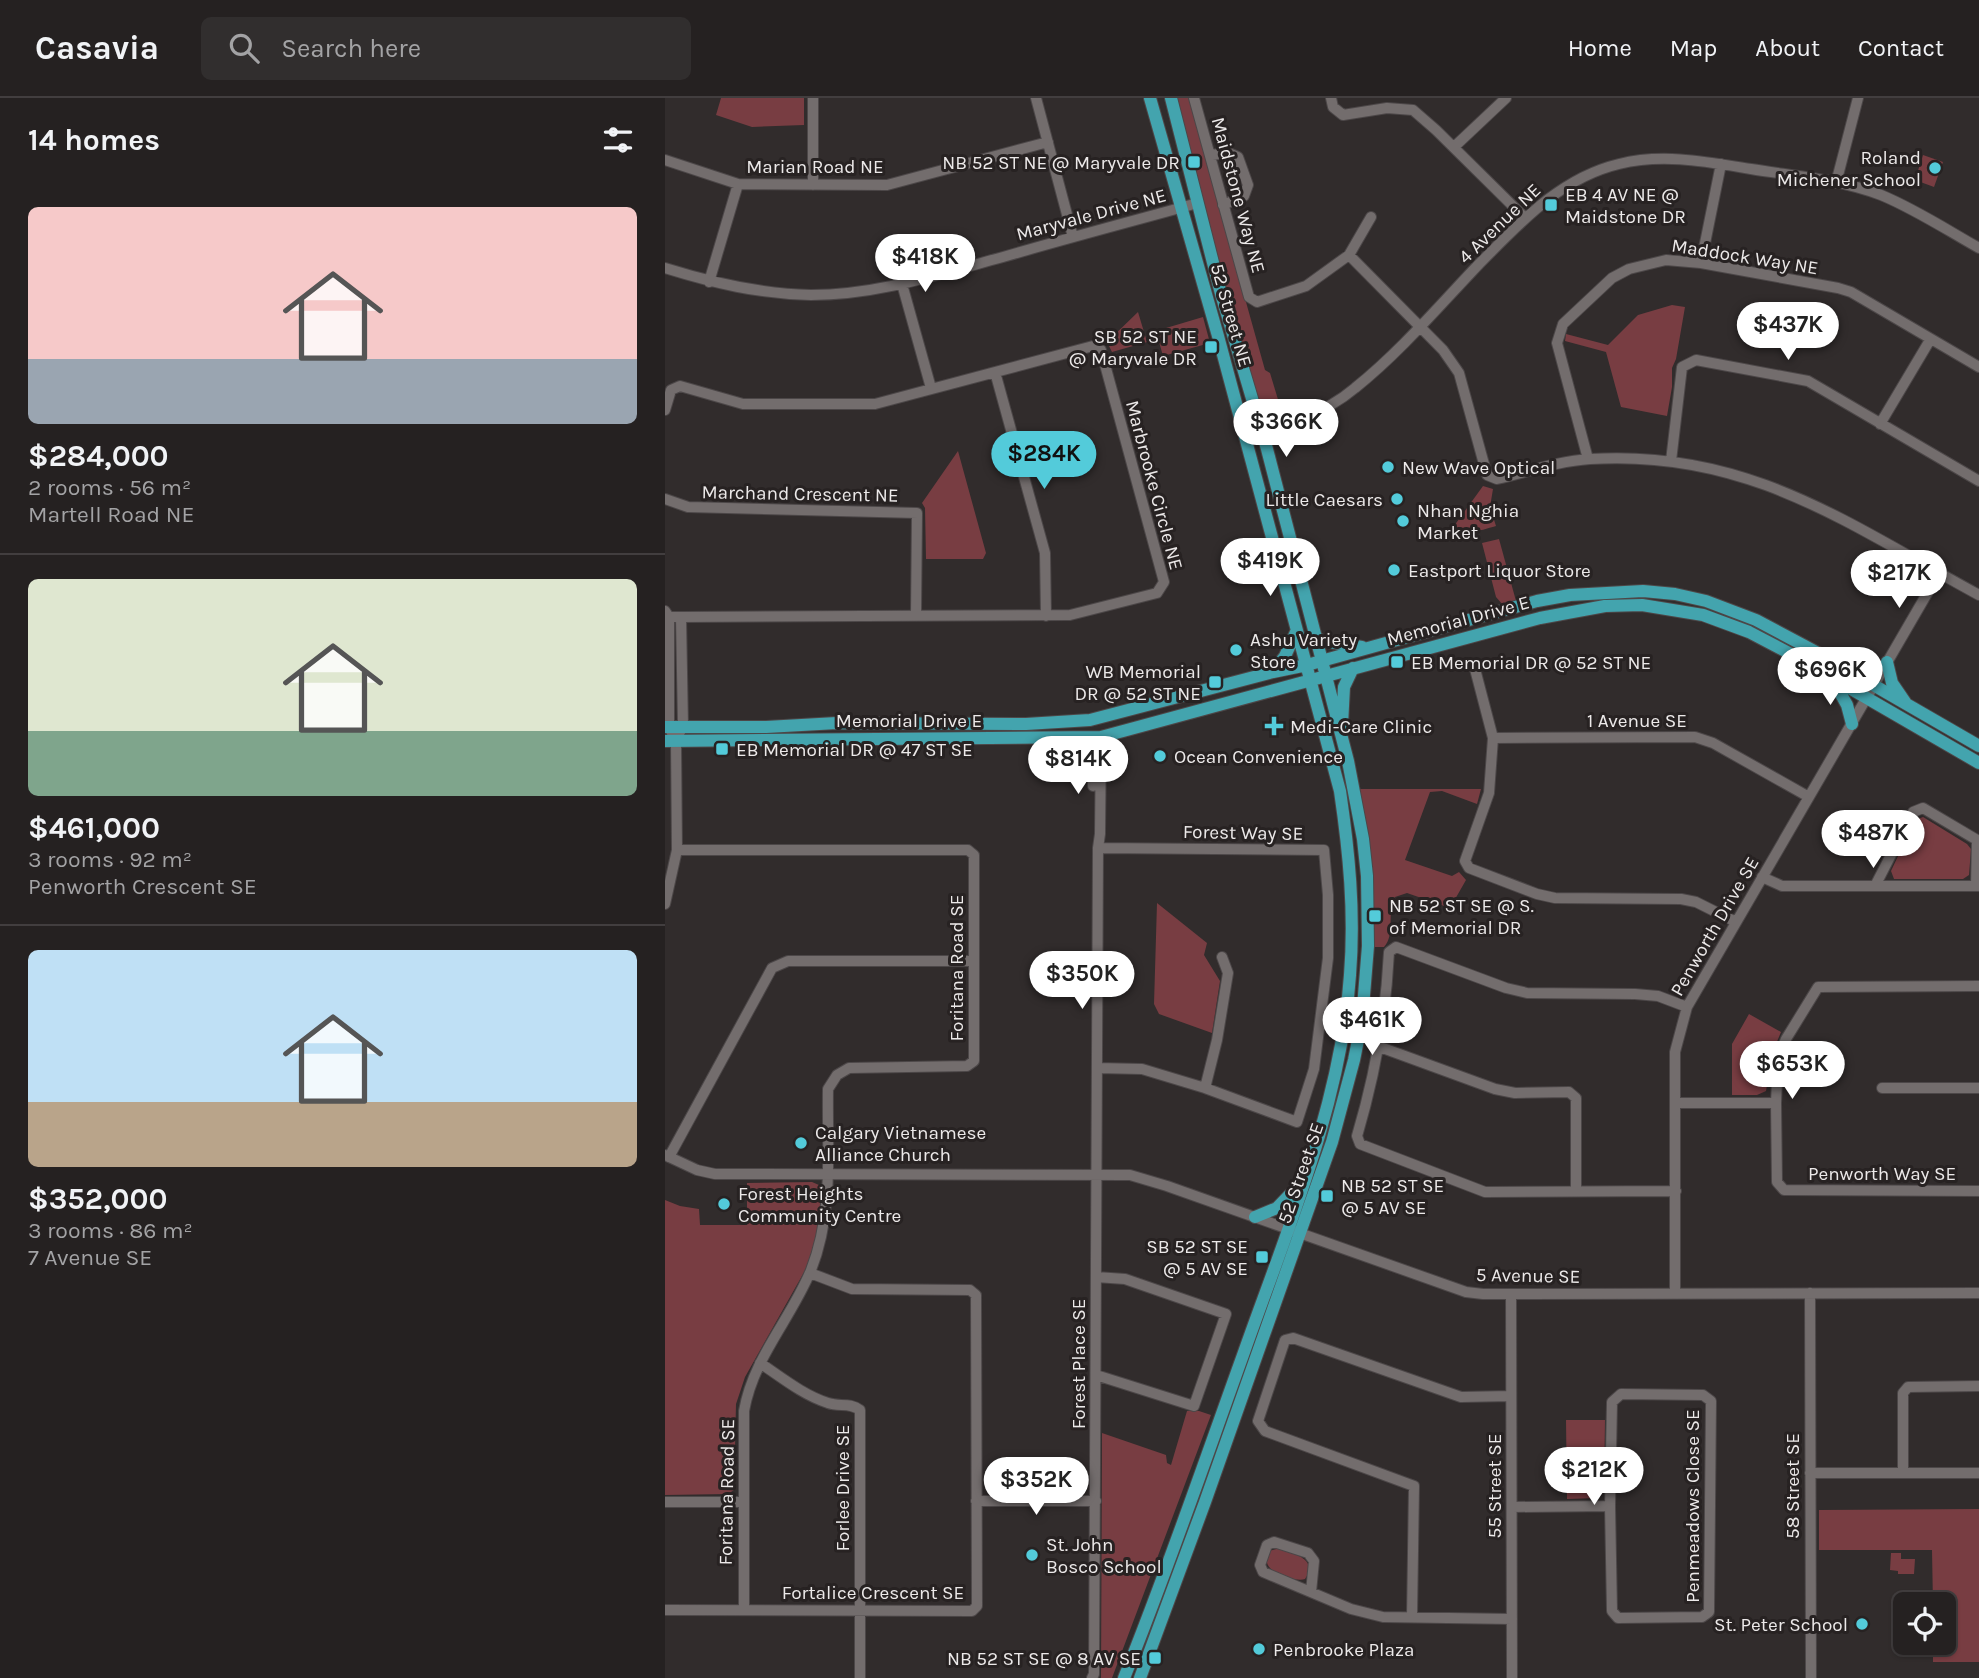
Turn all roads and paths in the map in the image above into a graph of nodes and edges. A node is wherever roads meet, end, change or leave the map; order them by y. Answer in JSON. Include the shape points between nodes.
{"nodes":[{"id":1,"x":813,"y":98,"type":"edge"},
{"id":2,"x":1036,"y":98,"type":"edge"},
{"id":3,"x":1150,"y":98,"type":"edge"},
{"id":4,"x":1171,"y":98,"type":"edge"},
{"id":5,"x":1194,"y":98,"type":"edge"},
{"id":6,"x":1331,"y":98,"type":"edge"},
{"id":7,"x":1506,"y":98,"type":"edge"},
{"id":8,"x":1858,"y":98,"type":"edge"},
{"id":9,"x":1048,"y":142,"type":"junction"},
{"id":10,"x":1454,"y":147,"type":"junction"},
{"id":11,"x":1210,"y":155,"type":"junction"},
{"id":12,"x":665,"y":160,"type":"edge"},
{"id":13,"x":1721,"y":164,"type":"junction"},
{"id":14,"x":1836,"y":183,"type":"junction"},
{"id":15,"x":738,"y":184,"type":"junction"},
{"id":16,"x":813,"y":185,"type":"junction"},
{"id":17,"x":1198,"y":203,"type":"junction"},
{"id":18,"x":1223,"y":205,"type":"junction"},
{"id":19,"x":1180,"y":208,"type":"junction"},
{"id":20,"x":1371,"y":217,"type":"dead end"},
{"id":21,"x":1525,"y":218,"type":"junction"},
{"id":22,"x":1073,"y":237,"type":"junction"},
{"id":23,"x":1979,"y":248,"type":"edge"},
{"id":24,"x":1349,"y":255,"type":"junction"},
{"id":25,"x":1702,"y":263,"type":"junction"},
{"id":26,"x":665,"y":268,"type":"edge"},
{"id":27,"x":709,"y":282,"type":"junction"},
{"id":28,"x":902,"y":284,"type":"junction"},
{"id":29,"x":1419,"y":327,"type":"junction"},
{"id":30,"x":1930,"y":340,"type":"junction"},
{"id":31,"x":1979,"y":367,"type":"edge"},
{"id":32,"x":995,"y":372,"type":"junction"},
{"id":33,"x":930,"y":388,"type":"junction"},
{"id":34,"x":665,"y":410,"type":"edge"},
{"id":35,"x":1880,"y":424,"type":"junction"},
{"id":36,"x":1262,"y":432,"type":"junction"},
{"id":37,"x":1245,"y":437,"type":"junction"},
{"id":38,"x":1588,"y":459,"type":"junction"},
{"id":39,"x":1671,"y":461,"type":"junction"},
{"id":40,"x":1979,"y":481,"type":"edge"},
{"id":41,"x":665,"y":499,"type":"edge"},
{"id":42,"x":1939,"y":573,"type":"junction"},
{"id":43,"x":1979,"y":595,"type":"edge"},
{"id":44,"x":667,"y":614,"type":"edge"},
{"id":45,"x":1046,"y":615,"type":"junction"},
{"id":46,"x":916,"y":616,"type":"junction"},
{"id":47,"x":681,"y":617,"type":"junction"},
{"id":48,"x":1296,"y":632,"type":"junction"},
{"id":49,"x":1315,"y":637,"type":"junction"},
{"id":50,"x":1369,"y":648,"type":"junction"},
{"id":51,"x":1321,"y":661,"type":"junction"},
{"id":52,"x":1887,"y":663,"type":"junction"},
{"id":53,"x":1307,"y":665,"type":"junction"},
{"id":54,"x":1353,"y":668,"type":"junction"},
{"id":55,"x":1475,"y":669,"type":"dead end"},
{"id":56,"x":1273,"y":672,"type":"junction"},
{"id":57,"x":1324,"y":675,"type":"junction"},
{"id":58,"x":1310,"y":679,"type":"junction"},
{"id":59,"x":1833,"y":680,"type":"junction"},
{"id":60,"x":1275,"y":689,"type":"junction"},
{"id":61,"x":1871,"y":692,"type":"junction"},
{"id":62,"x":1315,"y":699,"type":"junction"},
{"id":63,"x":1907,"y":705,"type":"junction"},
{"id":64,"x":1852,"y":724,"type":"junction"},
{"id":65,"x":683,"y":726,"type":"junction"},
{"id":66,"x":667,"y":727,"type":"edge"},
{"id":67,"x":1341,"y":732,"type":"junction"},
{"id":68,"x":1097,"y":738,"type":"junction"},
{"id":69,"x":1493,"y":738,"type":"junction"},
{"id":70,"x":670,"y":741,"type":"edge"},
{"id":71,"x":1979,"y":746,"type":"edge"},
{"id":72,"x":1979,"y":763,"type":"edge"},
{"id":73,"x":1808,"y":797,"type":"junction"},
{"id":74,"x":1098,"y":848,"type":"junction"},
{"id":75,"x":677,"y":850,"type":"junction"},
{"id":76,"x":1762,"y":877,"type":"junction"},
{"id":77,"x":1875,"y":886,"type":"junction"},
{"id":78,"x":1977,"y":886,"type":"edge"},
{"id":79,"x":665,"y":904,"type":"edge"},
{"id":80,"x":1736,"y":922,"type":"junction"},
{"id":81,"x":1222,"y":957,"type":"dead end"},
{"id":82,"x":973,"y":961,"type":"junction"},
{"id":83,"x":1979,"y":986,"type":"edge"},
{"id":84,"x":1687,"y":1007,"type":"junction"},
{"id":85,"x":1380,"y":1047,"type":"junction"},
{"id":86,"x":1097,"y":1068,"type":"junction"},
{"id":87,"x":1205,"y":1088,"type":"junction"},
{"id":88,"x":1882,"y":1088,"type":"dead end"},
{"id":89,"x":1979,"y":1088,"type":"edge"},
{"id":90,"x":1675,"y":1103,"type":"junction"},
{"id":91,"x":1776,"y":1103,"type":"junction"},
{"id":92,"x":667,"y":1156,"type":"edge"},
{"id":93,"x":1096,"y":1175,"type":"junction"},
{"id":94,"x":827,"y":1176,"type":"junction"},
{"id":95,"x":1305,"y":1179,"type":"junction"},
{"id":96,"x":1576,"y":1191,"type":"junction"},
{"id":97,"x":1676,"y":1191,"type":"junction"},
{"id":98,"x":1979,"y":1191,"type":"edge"},
{"id":99,"x":1255,"y":1217,"type":"junction"},
{"id":100,"x":1293,"y":1230,"type":"junction"},
{"id":101,"x":810,"y":1273,"type":"junction"},
{"id":102,"x":1096,"y":1277,"type":"junction"},
{"id":103,"x":1675,"y":1293,"type":"junction"},
{"id":104,"x":1810,"y":1293,"type":"junction"},
{"id":105,"x":1979,"y":1293,"type":"edge"},
{"id":106,"x":1511,"y":1294,"type":"junction"},
{"id":107,"x":760,"y":1363,"type":"junction"},
{"id":108,"x":1096,"y":1375,"type":"junction"},
{"id":109,"x":1979,"y":1386,"type":"edge"},
{"id":110,"x":1511,"y":1396,"type":"junction"},
{"id":111,"x":1903,"y":1472,"type":"junction"},
{"id":112,"x":1810,"y":1473,"type":"junction"},
{"id":113,"x":1979,"y":1473,"type":"edge"},
{"id":114,"x":977,"y":1501,"type":"junction"},
{"id":115,"x":1096,"y":1501,"type":"junction"},
{"id":116,"x":665,"y":1502,"type":"edge"},
{"id":117,"x":743,"y":1502,"type":"junction"},
{"id":118,"x":1610,"y":1506,"type":"junction"},
{"id":119,"x":1512,"y":1507,"type":"junction"},
{"id":120,"x":1311,"y":1592,"type":"junction"},
{"id":121,"x":665,"y":1610,"type":"edge"},
{"id":122,"x":744,"y":1610,"type":"junction"},
{"id":123,"x":859,"y":1610,"type":"junction"},
{"id":124,"x":1412,"y":1617,"type":"junction"},
{"id":125,"x":1512,"y":1619,"type":"junction"},
{"id":126,"x":860,"y":1678,"type":"edge"},
{"id":127,"x":1092,"y":1678,"type":"edge"},
{"id":128,"x":1124,"y":1678,"type":"edge"},
{"id":129,"x":1140,"y":1678,"type":"edge"},
{"id":130,"x":1512,"y":1678,"type":"edge"},
{"id":131,"x":1811,"y":1678,"type":"edge"}],
"edges":[{"from":1,"to":16,"type":"street"},
{"from":2,"to":9,"type":"street"},
{"from":3,"to":19,"type":"main road","name":"52 Street NE"},
{"from":4,"to":17,"type":"main road","name":"52 Street NE"},
{"from":5,"to":11,"type":"street","name":"Maidstone Way NE"},
{"from":6,"to":10,"type":"street","via":[[1333,107],[1343,115],[1387,108],[1413,110]]},
{"from":7,"to":10,"type":"street"},
{"from":8,"to":14,"type":"street"},
{"from":9,"to":16,"type":"street","name":"Marian Road NE","via":[[887,185]]},
{"from":9,"to":22,"type":"street"},
{"from":10,"to":21,"type":"street"},
{"from":11,"to":18,"type":"street","name":"Maidstone Way NE"},
{"from":11,"to":18,"type":"street","via":[[1238,157],[1248,185],[1244,196]]},
{"from":12,"to":15,"type":"street","name":"Marian Road NE"},
{"from":13,"to":14,"type":"street","name":"4 Avenue NE"},
{"from":13,"to":21,"type":"street","name":"4 Avenue NE","via":[[1649,159],[1619,164],[1558,191]]},
{"from":13,"to":25,"type":"street"},
{"from":14,"to":23,"type":"street","name":"4 Avenue NE","via":[[1882,196]]},
{"from":15,"to":16,"type":"street","name":"Marian Road NE"},
{"from":15,"to":27,"type":"street"},
{"from":17,"to":19,"type":"street","name":"Maryvale Drive NE"},
{"from":17,"to":36,"type":"main road","name":"52 Street NE"},
{"from":18,"to":24,"type":"street","name":"Maidstone Way NE","via":[[1249,297],[1257,302],[1306,286]]},
{"from":19,"to":22,"type":"street","name":"Maryvale Drive NE"},
{"from":19,"to":37,"type":"main road","name":"52 Street NE"},
{"from":20,"to":24,"type":"street"},
{"from":21,"to":29,"type":"street","name":"4 Avenue NE"},
{"from":22,"to":28,"type":"street","name":"Maryvale Drive NE"},
{"from":24,"to":29,"type":"street"},
{"from":25,"to":30,"type":"street","name":"Maddock Way NE","via":[[1851,292]]},
{"from":25,"to":38,"type":"street","name":"Maddock Way NE","via":[[1666,260],[1629,269],[1612,278],[1563,324],[1557,343]]},
{"from":26,"to":27,"type":"street","name":"Maryvale Drive NE"},
{"from":27,"to":28,"type":"street","name":"Maryvale Drive NE","via":[[811,295]]},
{"from":28,"to":33,"type":"street"},
{"from":29,"to":36,"type":"street","name":"4 Avenue NE","via":[[1346,395],[1308,418]]},
{"from":29,"to":38,"type":"street","via":[[1459,373],[1487,475],[1497,479]]},
{"from":30,"to":31,"type":"street","name":"Maddock Way NE"},
{"from":30,"to":35,"type":"street"},
{"from":32,"to":33,"type":"street","name":"Marbrooke Circle NE"},
{"from":32,"to":45,"type":"street","via":[[1045,553]]},
{"from":32,"to":45,"type":"street","name":"Marbrooke Circle NE","via":[[1093,346],[1101,350],[1164,582],[1157,593],[1070,615]]},
{"from":33,"to":34,"type":"street","name":"Marbrooke Circle NE","via":[[875,404],[743,404],[680,386],[671,390]]},
{"from":35,"to":39,"type":"street","via":[[1808,381],[1696,360],[1682,367]]},
{"from":35,"to":40,"type":"street"},
{"from":36,"to":37,"type":"street","name":"4 Avenue NE"},
{"from":36,"to":49,"type":"main road","name":"52 Street NE"},
{"from":37,"to":48,"type":"main road","name":"52 Street NE"},
{"from":38,"to":39,"type":"street"},
{"from":39,"to":42,"type":"street","via":[[1777,488]]},
{"from":41,"to":46,"type":"street","name":"Marchand Crescent NE","via":[[688,508],[917,513]]},
{"from":42,"to":43,"type":"street"},
{"from":42,"to":52,"type":"street","name":"Penworth Drive SE"},
{"from":44,"to":47,"type":"street","name":"Marbrooke Circle NE"},
{"from":44,"to":66,"type":"street"},
{"from":45,"to":46,"type":"street","name":"Marbrooke Circle NE"},
{"from":46,"to":47,"type":"street","name":"Marbrooke Circle NE"},
{"from":47,"to":65,"type":"street"},
{"from":48,"to":53,"type":"main road","name":"52 Street NE"},
{"from":48,"to":56,"type":"main road"},
{"from":49,"to":50,"type":"main road"},
{"from":49,"to":51,"type":"main road","name":"52 Street NE"},
{"from":50,"to":51,"type":"main road","name":"Memorial Drive E"},
{"from":50,"to":61,"type":"main road","name":"Memorial Drive E","via":[[1537,601],[1604,591],[1643,591],[1675,594],[1735,611],[1818,653]]},
{"from":51,"to":53,"type":"main road","name":"Memorial Drive E"},
{"from":51,"to":57,"type":"main road","name":"52 Street SE"},
{"from":52,"to":61,"type":"street","name":"Penworth Drive SE"},
{"from":52,"to":63,"type":"main road","via":[[1892,683]]},
{"from":53,"to":56,"type":"main road","name":"Memorial Drive E"},
{"from":53,"to":58,"type":"main road","name":"52 Street SE"},
{"from":54,"to":57,"type":"main road","name":"Memorial Drive E"},
{"from":54,"to":59,"type":"main road","name":"Memorial Drive E","via":[[1574,610],[1641,605],[1731,624]]},
{"from":54,"to":67,"type":"main road","via":[[1344,687]]},
{"from":55,"to":69,"type":"street"},
{"from":56,"to":65,"type":"main road","name":"Memorial Drive E","via":[[1090,720]]},
{"from":57,"to":58,"type":"main road","name":"Memorial Drive E"},
{"from":57,"to":67,"type":"main road","name":"52 Street SE"},
{"from":58,"to":60,"type":"main road","name":"Memorial Drive E"},
{"from":58,"to":62,"type":"main road","name":"52 Street SE"},
{"from":59,"to":61,"type":"main road","name":"Memorial Drive E"},
{"from":59,"to":64,"type":"main road"},
{"from":60,"to":62,"type":"main road","via":[[1299,691]]},
{"from":60,"to":68,"type":"main road","name":"Memorial Drive E"},
{"from":61,"to":63,"type":"main road","name":"Memorial Drive E"},
{"from":61,"to":64,"type":"street","name":"Penworth Drive SE"},
{"from":61,"to":72,"type":"main road","name":"Memorial Drive E"},
{"from":62,"to":95,"type":"main road","name":"52 Street SE","via":[[1340,791],[1352,897],[1352,945],[1339,1058]]},
{"from":63,"to":71,"type":"main road","name":"Memorial Drive E"},
{"from":64,"to":73,"type":"street","name":"Penworth Drive SE"},
{"from":65,"to":66,"type":"main road","name":"Memorial Drive E"},
{"from":65,"to":70,"type":"street"},
{"from":66,"to":70,"type":"street"},
{"from":67,"to":100,"type":"main road","name":"52 Street SE","via":[[1363,839],[1368,905],[1362,1020],[1332,1142]]},
{"from":68,"to":70,"type":"main road","name":"Memorial Drive E"},
{"from":68,"to":74,"type":"street","name":"Forest Place SE","via":[[1094,834]]},
{"from":69,"to":73,"type":"street","name":"1 Avenue SE","via":[[1695,737]]},
{"from":69,"to":80,"type":"street","via":[[1490,785],[1465,861],[1469,869],[1555,898],[1681,899]]},
{"from":70,"to":75,"type":"street"},
{"from":73,"to":76,"type":"street","name":"Penworth Drive SE"},
{"from":74,"to":86,"type":"street","name":"Forest Place SE"},
{"from":74,"to":87,"type":"street","name":"Forest Way SE","via":[[1324,850],[1328,958],[1314,1069],[1297,1122]]},
{"from":75,"to":79,"type":"street"},
{"from":75,"to":82,"type":"street","name":"Foritana Road SE","via":[[968,850],[974,855]]},
{"from":76,"to":77,"type":"street","via":[[1782,886]]},
{"from":76,"to":80,"type":"street","name":"Penworth Drive SE"},
{"from":77,"to":78,"type":"street"},
{"from":77,"to":78,"type":"street","via":[[1913,812],[1923,808],[1977,840]]},
{"from":80,"to":84,"type":"street","name":"Penworth Drive SE"},
{"from":81,"to":87,"type":"street","via":[[1228,973]]},
{"from":82,"to":92,"type":"street","via":[[788,961],[772,968]]},
{"from":82,"to":94,"type":"street","name":"Foritana Road SE","via":[[974,1060],[967,1066],[849,1068],[837,1075],[828,1089]]},
{"from":83,"to":91,"type":"street","name":"Penworth Way SE","via":[[1818,987],[1778,1058]]},
{"from":84,"to":85,"type":"street","via":[[1658,996],[1527,993],[1396,947],[1389,952]]},
{"from":84,"to":90,"type":"street","name":"Penworth Drive SE","via":[[1675,1052]]},
{"from":85,"to":96,"type":"street","via":[[1495,1089],[1569,1092],[1576,1098]]},
{"from":85,"to":96,"type":"street","via":[[1357,1136],[1360,1144],[1485,1192]]},
{"from":86,"to":87,"type":"street","name":"Forest Way SE","via":[[1142,1069]]},
{"from":86,"to":93,"type":"street","name":"Forest Place SE"},
{"from":88,"to":89,"type":"street"},
{"from":90,"to":91,"type":"street"},
{"from":90,"to":97,"type":"street","name":"Penworth Drive SE"},
{"from":91,"to":98,"type":"street","name":"Penworth Way SE","via":[[1777,1182],[1784,1190]]},
{"from":92,"to":94,"type":"street","name":"5 Avenue SE","via":[[715,1174]]},
{"from":93,"to":94,"type":"street","name":"5 Avenue SE"},
{"from":93,"to":99,"type":"street","name":"5 Avenue SE","via":[[1151,1180]]},
{"from":93,"to":102,"type":"street","name":"Forest Place SE"},
{"from":94,"to":101,"type":"street","name":"Foritana Road SE","via":[[827,1212]]},
{"from":95,"to":99,"type":"main road","via":[[1277,1208]]},
{"from":95,"to":100,"type":"main road","name":"52 Street SE"},
{"from":96,"to":97,"type":"street"},
{"from":97,"to":103,"type":"street","name":"Penworth Drive SE"},
{"from":99,"to":100,"type":"street","name":"5 Avenue SE"},
{"from":100,"to":106,"type":"street","name":"5 Avenue SE","via":[[1466,1292]]},
{"from":100,"to":128,"type":"main road","name":"52 Street SE"},
{"from":100,"to":129,"type":"main road","name":"52 Street SE","via":[[1205,1502]]},
{"from":101,"to":107,"type":"street","name":"Foritana Road SE"},
{"from":101,"to":114,"type":"street","name":"Fortalice Crescent SE","via":[[852,1289],[970,1290],[976,1295]]},
{"from":102,"to":108,"type":"street","name":"Forest Place SE"},
{"from":102,"to":108,"type":"street","via":[[1125,1279],[1226,1314],[1193,1406]]},
{"from":103,"to":104,"type":"street","name":"5 Avenue SE"},
{"from":103,"to":106,"type":"street","name":"5 Avenue SE"},
{"from":104,"to":105,"type":"street","name":"5 Avenue SE"},
{"from":104,"to":112,"type":"street","name":"58 Street SE"},
{"from":106,"to":110,"type":"street","name":"55 Street SE"},
{"from":107,"to":117,"type":"street","name":"Foritana Road SE","via":[[744,1411]]},
{"from":107,"to":123,"type":"street","name":"Forlee Drive SE","via":[[810,1395],[860,1410]]},
{"from":108,"to":115,"type":"street","name":"Forest Place SE"},
{"from":109,"to":111,"type":"street","via":[[1908,1387],[1903,1393]]},
{"from":110,"to":119,"type":"street","name":"55 Street SE"},
{"from":110,"to":124,"type":"street","via":[[1461,1397],[1293,1338],[1285,1340],[1258,1421],[1265,1431],[1413,1486]]},
{"from":111,"to":112,"type":"street"},
{"from":111,"to":113,"type":"street"},
{"from":112,"to":131,"type":"street","name":"58 Street SE"},
{"from":114,"to":115,"type":"street"},
{"from":114,"to":123,"type":"street","name":"Fortalice Crescent SE","via":[[977,1606],[972,1611]]},
{"from":115,"to":127,"type":"street","name":"Forest Place SE"},
{"from":116,"to":117,"type":"street"},
{"from":117,"to":122,"type":"street","name":"Foritana Road SE"},
{"from":118,"to":118,"type":"street","name":"Penmeadows Close SE","via":[[1612,1611],[1618,1618],[1702,1617],[1709,1612],[1711,1401],[1703,1395],[1621,1394],[1612,1402]]},
{"from":118,"to":119,"type":"street"},
{"from":119,"to":125,"type":"street","name":"55 Street SE"},
{"from":120,"to":120,"type":"street","via":[[1314,1561],[1308,1553],[1274,1542],[1267,1545],[1260,1565],[1263,1572]]},
{"from":120,"to":124,"type":"street","via":[[1364,1613]]},
{"from":121,"to":122,"type":"street","name":"Fortalice Crescent SE"},
{"from":122,"to":123,"type":"street","name":"Fortalice Crescent SE"},
{"from":123,"to":126,"type":"street","name":"Forlee Drive SE"},
{"from":124,"to":125,"type":"street"},
{"from":125,"to":130,"type":"street","name":"55 Street SE"}]}
